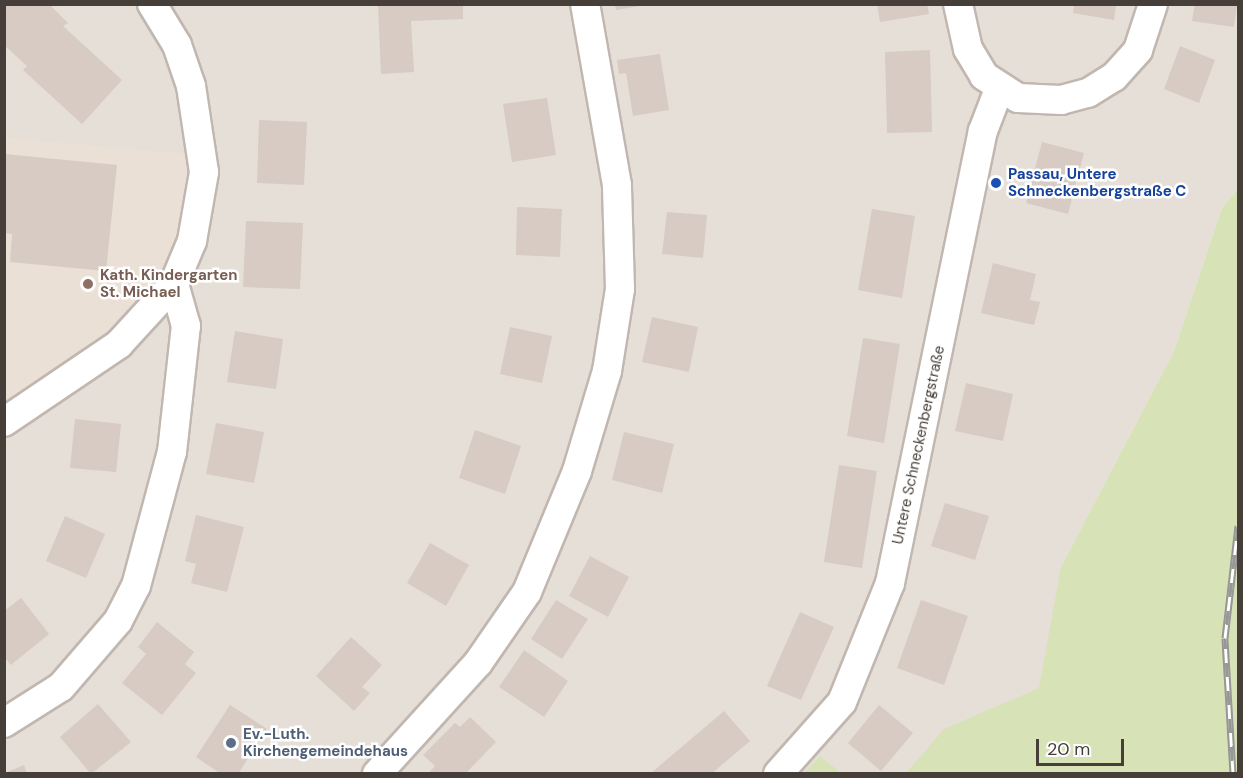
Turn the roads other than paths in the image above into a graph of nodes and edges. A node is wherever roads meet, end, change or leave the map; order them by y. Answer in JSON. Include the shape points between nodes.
{"nodes":[{"id":1,"x":152,"y":4,"type":"edge"},
{"id":2,"x":585,"y":4,"type":"edge"},
{"id":3,"x":958,"y":4,"type":"edge"},
{"id":4,"x":1153,"y":4,"type":"edge"},
{"id":5,"x":999,"y":89,"type":"junction"},
{"id":6,"x":174,"y":284,"type":"junction"},
{"id":7,"x":4,"y":422,"type":"edge"},
{"id":8,"x":4,"y":723,"type":"edge"},
{"id":9,"x":377,"y":774,"type":"edge"},
{"id":10,"x":778,"y":774,"type":"edge"}],
"edges":[{"from":1,"to":6,"type":"street","via":[[177,45],[200,126],[200,200],[192,241]]},
{"from":2,"to":9,"type":"street","via":[[617,185],[620,289],[607,371],[577,471],[527,592],[478,663]]},
{"from":3,"to":5,"type":"street","via":[[968,49],[984,76]]},
{"from":4,"to":5,"type":"street","via":[[1138,50],[1114,77],[1088,93],[1061,100],[1018,98]]},
{"from":5,"to":10,"type":"street","name":"Untere Schneckenbergstraße","via":[[983,131],[890,584],[842,702]]},
{"from":6,"to":7,"type":"street","via":[[120,344]]},
{"from":6,"to":8,"type":"street","via":[[186,326],[181,387],[172,452],[136,586],[118,621],[90,658],[61,687]]}]}
